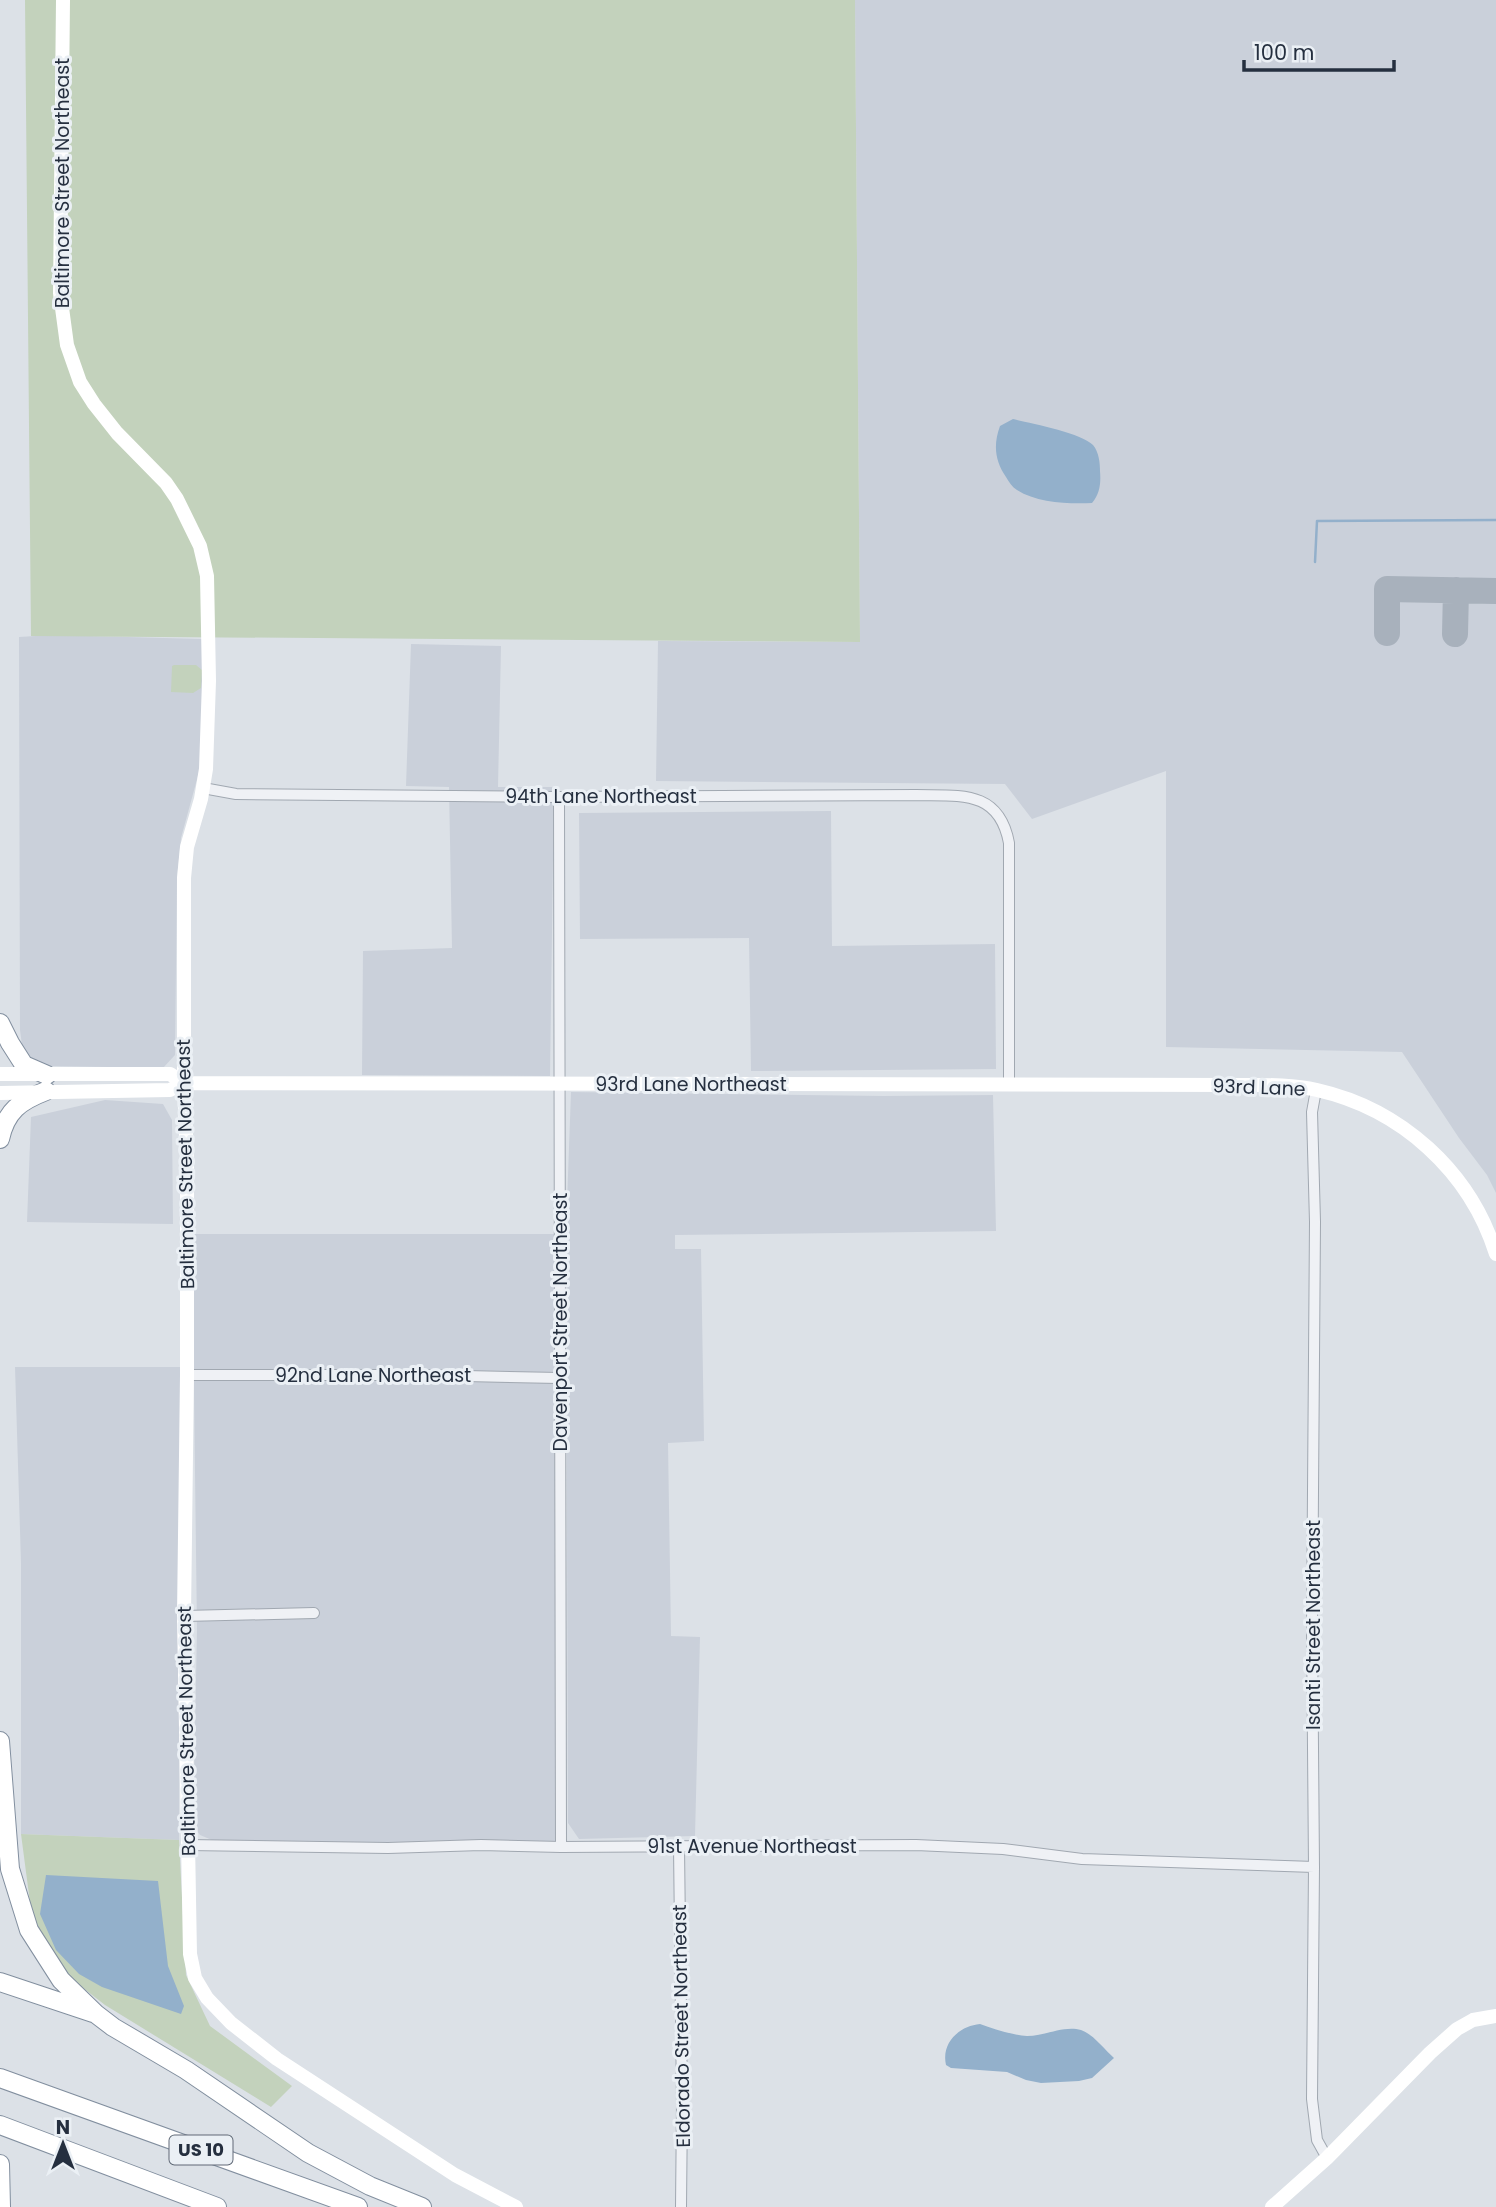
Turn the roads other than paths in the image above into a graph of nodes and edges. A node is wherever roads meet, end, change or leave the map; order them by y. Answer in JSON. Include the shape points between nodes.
{"nodes":[{"id":1,"x":62,"y":0,"type":"edge"},
{"id":2,"x":203,"y":788,"type":"junction"},
{"id":3,"x":559,"y":797,"type":"junction"},
{"id":4,"x":0,"y":1023,"type":"edge"},
{"id":5,"x":0,"y":1073,"type":"edge"},
{"id":6,"x":47,"y":1083,"type":"junction"},
{"id":7,"x":184,"y":1083,"type":"junction"},
{"id":8,"x":560,"y":1084,"type":"junction"},
{"id":9,"x":1009,"y":1084,"type":"junction"},
{"id":10,"x":1198,"y":1085,"type":"joint"},
{"id":11,"x":1316,"y":1090,"type":"junction"},
{"id":12,"x":0,"y":1093,"type":"edge"},
{"id":13,"x":0,"y":1139,"type":"edge"},
{"id":14,"x":1496,"y":1254,"type":"edge"},
{"id":15,"x":187,"y":1375,"type":"junction"},
{"id":16,"x":559,"y":1378,"type":"junction"},
{"id":17,"x":314,"y":1613,"type":"dead end"},
{"id":18,"x":184,"y":1616,"type":"junction"},
{"id":19,"x":0,"y":1741,"type":"edge"},
{"id":20,"x":188,"y":1846,"type":"junction"},
{"id":21,"x":679,"y":1846,"type":"junction"},
{"id":22,"x":561,"y":1847,"type":"junction"},
{"id":23,"x":1314,"y":1867,"type":"junction"},
{"id":24,"x":0,"y":1982,"type":"edge"},
{"id":25,"x":96,"y":2014,"type":"junction"},
{"id":26,"x":1496,"y":2016,"type":"edge"},
{"id":27,"x":0,"y":2078,"type":"edge"},
{"id":28,"x":0,"y":2125,"type":"edge"},
{"id":29,"x":0,"y":2136,"type":"edge"},
{"id":30,"x":36,"y":2143,"type":"junction"},
{"id":31,"x":1326,"y":2158,"type":"junction"},
{"id":32,"x":0,"y":2164,"type":"edge"},
{"id":33,"x":1,"y":2207,"type":"edge"},
{"id":34,"x":217,"y":2207,"type":"edge"},
{"id":35,"x":358,"y":2207,"type":"edge"},
{"id":36,"x":422,"y":2207,"type":"edge"},
{"id":37,"x":516,"y":2207,"type":"edge"},
{"id":38,"x":681,"y":2207,"type":"edge"},
{"id":39,"x":1272,"y":2207,"type":"edge"}],
"edges":[{"from":1,"to":2,"type":"street","name":"Baltimore Street Northeast","via":[[63,327],[72,364],[87,394],[166,483],[200,546],[208,592],[208,748]]},
{"from":2,"to":3,"type":"street","name":"94th Lane Northeast","via":[[236,794]]},
{"from":2,"to":7,"type":"street","name":"Baltimore Street Northeast","via":[[185,861]]},
{"from":3,"to":8,"type":"street","name":"Davenport Street Northeast"},
{"from":3,"to":9,"type":"street","name":"94th Lane Northeast","via":[[948,796],[984,803],[996,811],[1009,843]]},
{"from":4,"to":6,"type":"highway","via":[[24,1065]]},
{"from":5,"to":6,"type":"street","name":"93rd Lane Northeast"},
{"from":6,"to":7,"type":"street","name":"93rd Lane Northeast","via":[[170,1074]]},
{"from":6,"to":12,"type":"street","name":"93rd Lane Northeast"},
{"from":6,"to":13,"type":"highway","via":[[16,1105]]},
{"from":7,"to":8,"type":"street","name":"93rd Lane Northeast"},
{"from":7,"to":15,"type":"street","name":"Baltimore Street Northeast"},
{"from":8,"to":9,"type":"street","name":"93rd Lane Northeast"},
{"from":8,"to":16,"type":"street","name":"Davenport Street Northeast"},
{"from":9,"to":10,"type":"street","name":"93rd Lane Northeast"},
{"from":10,"to":11,"type":"street","name":"93rd Lane"},
{"from":11,"to":14,"type":"street","name":"93rd Lane","via":[[1374,1110],[1437,1155],[1468,1195]]},
{"from":11,"to":23,"type":"street","name":"Isanti Street Northeast","via":[[1312,1112]]},
{"from":15,"to":16,"type":"street","name":"92nd Lane Northeast"},
{"from":15,"to":18,"type":"street","name":"Baltimore Street Northeast"},
{"from":16,"to":22,"type":"street","name":"Davenport Street Northeast"},
{"from":17,"to":18,"type":"street"},
{"from":18,"to":20,"type":"street","name":"Baltimore Street Northeast"},
{"from":19,"to":25,"type":"highway","via":[[10,1869],[29,1930],[61,1980]]},
{"from":20,"to":22,"type":"street","name":"91st Avenue Northeast"},
{"from":20,"to":37,"type":"street","name":"Baltimore Street Northeast","via":[[190,1954],[195,1978],[207,1998],[277,2059],[455,2175]]},
{"from":21,"to":22,"type":"street","name":"91st Avenue Northeast"},
{"from":21,"to":23,"type":"street","name":"91st Avenue Northeast","via":[[916,1845],[1082,1859]]},
{"from":21,"to":38,"type":"street","name":"Eldorado Street Northeast"},
{"from":23,"to":31,"type":"street","name":"Isanti Street Northeast","via":[[1312,2099],[1317,2140]]},
{"from":24,"to":25,"type":"highway"},
{"from":25,"to":36,"type":"highway","via":[[309,2154]]},
{"from":26,"to":31,"type":"street","via":[[1457,2029]]},
{"from":27,"to":35,"type":"highway","number":"US 10"},
{"from":28,"to":30,"type":"highway","number":"US 10"},
{"from":29,"to":30,"type":"highway"},
{"from":30,"to":34,"type":"highway","number":"US 10"},
{"from":31,"to":39,"type":"street"},
{"from":32,"to":33,"type":"highway"}]}
